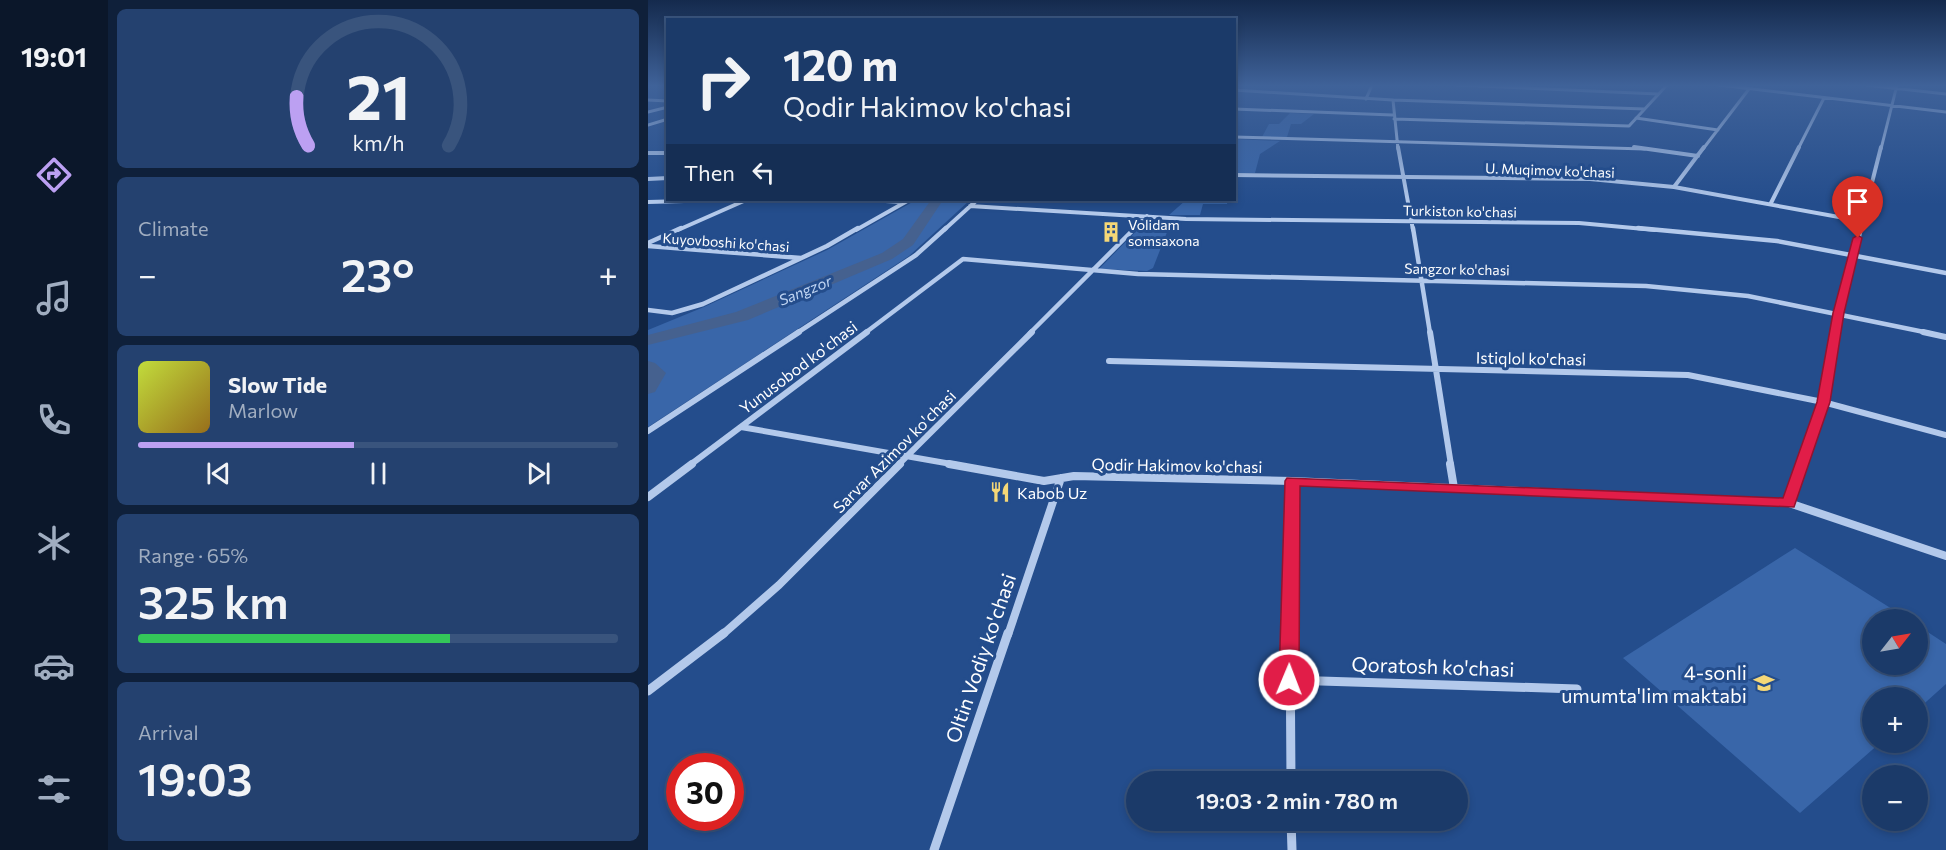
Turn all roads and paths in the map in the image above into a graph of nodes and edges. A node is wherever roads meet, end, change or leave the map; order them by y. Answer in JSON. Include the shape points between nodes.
{"nodes":[{"id":1,"x":1395,"y":125,"type":"edge"},
{"id":2,"x":1594,"y":125,"type":"edge"},
{"id":3,"x":1630,"y":125,"type":"edge"},
{"id":4,"x":1682,"y":125,"type":"edge"},
{"id":5,"x":1722,"y":125,"type":"edge"},
{"id":6,"x":1811,"y":125,"type":"edge"},
{"id":7,"x":1886,"y":125,"type":"edge"},
{"id":8,"x":1718,"y":130,"type":"junction"},
{"id":9,"x":1236,"y":136,"type":"edge"},
{"id":10,"x":1397,"y":142,"type":"junction"},
{"id":11,"x":666,"y":152,"type":"edge"},
{"id":12,"x":648,"y":153,"type":"edge"},
{"id":13,"x":1698,"y":156,"type":"junction"},
{"id":14,"x":1236,"y":175,"type":"edge"},
{"id":15,"x":1404,"y":177,"type":"junction"},
{"id":16,"x":666,"y":178,"type":"edge"},
{"id":17,"x":648,"y":179,"type":"edge"},
{"id":18,"x":1674,"y":187,"type":"junction"},
{"id":19,"x":684,"y":201,"type":"edge"},
{"id":20,"x":744,"y":201,"type":"edge"},
{"id":21,"x":906,"y":201,"type":"edge"},
{"id":22,"x":976,"y":201,"type":"edge"},
{"id":23,"x":648,"y":202,"type":"edge"},
{"id":24,"x":1771,"y":203,"type":"junction"},
{"id":25,"x":970,"y":206,"type":"junction"},
{"id":26,"x":1147,"y":216,"type":"junction"},
{"id":27,"x":1861,"y":220,"type":"junction"},
{"id":28,"x":1411,"y":221,"type":"junction"},
{"id":29,"x":648,"y":245,"type":"edge"},
{"id":30,"x":1854,"y":255,"type":"junction"},
{"id":31,"x":802,"y":258,"type":"junction"},
{"id":32,"x":963,"y":259,"type":"joint"},
{"id":33,"x":1092,"y":272,"type":"junction"},
{"id":34,"x":1946,"y":273,"type":"edge"},
{"id":35,"x":1422,"y":280,"type":"junction"},
{"id":36,"x":648,"y":310,"type":"edge"},
{"id":37,"x":1839,"y":313,"type":"junction"},
{"id":38,"x":1946,"y":337,"type":"edge"},
{"id":39,"x":1109,"y":361,"type":"dead end"},
{"id":40,"x":1435,"y":369,"type":"junction"},
{"id":41,"x":1823,"y":402,"type":"junction"},
{"id":42,"x":741,"y":427,"type":"junction"},
{"id":43,"x":648,"y":431,"type":"edge"},
{"id":44,"x":1946,"y":435,"type":"edge"},
{"id":45,"x":906,"y":457,"type":"junction"},
{"id":46,"x":1061,"y":478,"type":"junction"},
{"id":47,"x":1292,"y":481,"type":"junction"},
{"id":48,"x":1454,"y":488,"type":"junction"},
{"id":49,"x":648,"y":497,"type":"edge"},
{"id":50,"x":1789,"y":504,"type":"junction"},
{"id":51,"x":1946,"y":556,"type":"edge"},
{"id":52,"x":1289,"y":680,"type":"junction"},
{"id":53,"x":1577,"y":688,"type":"dead end"},
{"id":54,"x":648,"y":691,"type":"edge"},
{"id":55,"x":1291,"y":771,"type":"edge"},
{"id":56,"x":1292,"y":831,"type":"edge"},
{"id":57,"x":934,"y":850,"type":"edge"},
{"id":58,"x":1292,"y":850,"type":"edge"}],
"edges":[{"from":1,"to":10,"type":"street"},
{"from":2,"to":3,"type":"street"},
{"from":4,"to":8,"type":"street"},
{"from":5,"to":8,"type":"street"},
{"from":6,"to":24,"type":"street"},
{"from":7,"to":27,"type":"street"},
{"from":8,"to":13,"type":"street"},
{"from":9,"to":10,"type":"street"},
{"from":10,"to":13,"type":"street","via":[[1630,147]]},
{"from":10,"to":15,"type":"street"},
{"from":11,"to":12,"type":"street"},
{"from":13,"to":18,"type":"street"},
{"from":14,"to":15,"type":"street","name":"U. Muqimov ko'chasi"},
{"from":15,"to":18,"type":"street","name":"U. Muqimov ko'chasi","via":[[1590,179]]},
{"from":15,"to":28,"type":"street"},
{"from":16,"to":17,"type":"street"},
{"from":18,"to":24,"type":"street","name":"U. Muqimov ko'chasi"},
{"from":19,"to":23,"type":"street"},
{"from":20,"to":29,"type":"street"},
{"from":21,"to":31,"type":"street"},
{"from":22,"to":25,"type":"street"},
{"from":24,"to":27,"type":"street","name":"U. Muqimov ko'chasi"},
{"from":25,"to":26,"type":"street","name":"Turkiston ko'chasi"},
{"from":25,"to":43,"type":"street","via":[[916,255]]},
{"from":26,"to":28,"type":"street","name":"Turkiston ko'chasi"},
{"from":26,"to":33,"type":"street","name":"Sarvar Azimov ko'chasi"},
{"from":27,"to":30,"type":"street"},
{"from":28,"to":30,"type":"street","name":"Turkiston ko'chasi","via":[[1579,223],[1777,241]]},
{"from":28,"to":35,"type":"street"},
{"from":29,"to":31,"type":"street","name":"Kuyovboshi ko'chasi"},
{"from":30,"to":34,"type":"street","name":"Turkiston ko'chasi"},
{"from":30,"to":37,"type":"street"},
{"from":31,"to":36,"type":"street","via":[[687,310]]},
{"from":32,"to":33,"type":"street","name":"Sangzor ko'chasi"},
{"from":32,"to":42,"type":"street","name":"Yunusobod ko'chasi"},
{"from":33,"to":35,"type":"street","name":"Sangzor ko'chasi"},
{"from":33,"to":45,"type":"street","name":"Sarvar Azimov ko'chasi"},
{"from":35,"to":37,"type":"street","name":"Sangzor ko'chasi","via":[[1646,286],[1748,296]]},
{"from":35,"to":40,"type":"street"},
{"from":37,"to":38,"type":"street","name":"Sangzor ko'chasi"},
{"from":37,"to":41,"type":"street"},
{"from":39,"to":40,"type":"street","name":"Istiqlol ko'chasi"},
{"from":40,"to":41,"type":"street","name":"Istiqlol ko'chasi","via":[[1688,375]]},
{"from":40,"to":48,"type":"street"},
{"from":41,"to":44,"type":"street","name":"Istiqlol ko'chasi"},
{"from":41,"to":50,"type":"street"},
{"from":42,"to":45,"type":"street","name":"Qodir Hakimov ko'chasi"},
{"from":42,"to":49,"type":"street","name":"Yunusobod ko'chasi"},
{"from":45,"to":46,"type":"street","name":"Qodir Hakimov ko'chasi","via":[[1044,481]]},
{"from":45,"to":54,"type":"street","name":"Sarvar Azimov ko'chasi","via":[[779,585],[707,648]]},
{"from":46,"to":47,"type":"street","name":"Qodir Hakimov ko'chasi"},
{"from":46,"to":57,"type":"street","name":"Oltin Vodiy ko'chasi"},
{"from":47,"to":48,"type":"street","name":"Qodir Hakimov ko'chasi"},
{"from":47,"to":52,"type":"street"},
{"from":48,"to":50,"type":"street","name":"Qodir Hakimov ko'chasi"},
{"from":50,"to":51,"type":"street","name":"Qodir Hakimov ko'chasi"},
{"from":52,"to":53,"type":"street","name":"Qoratosh ko'chasi"},
{"from":52,"to":55,"type":"street"},
{"from":56,"to":58,"type":"street"}]}
